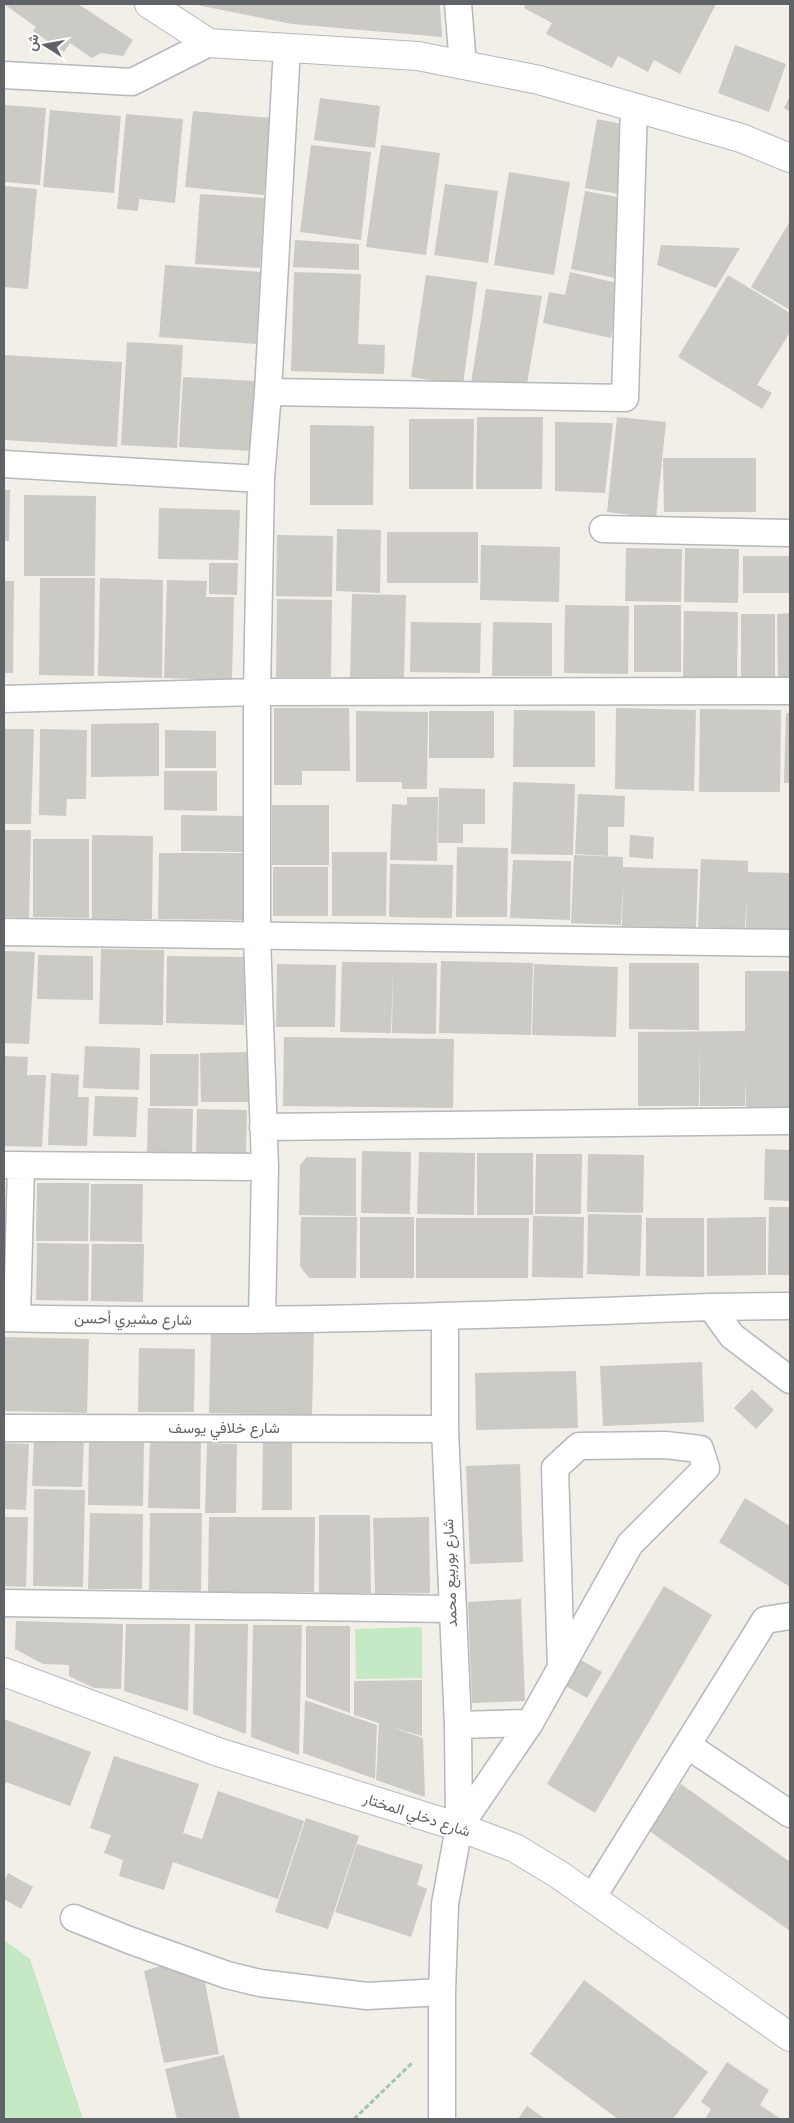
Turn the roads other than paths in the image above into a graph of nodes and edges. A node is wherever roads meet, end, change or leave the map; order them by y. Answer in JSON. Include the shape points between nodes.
{"nodes":[{"id":1,"x":150,"y":4,"type":"edge"},
{"id":2,"x":458,"y":4,"type":"edge"},
{"id":3,"x":209,"y":43,"type":"junction"},
{"id":4,"x":287,"y":48,"type":"junction"},
{"id":5,"x":463,"y":65,"type":"junction"},
{"id":6,"x":4,"y":75,"type":"edge"},
{"id":7,"x":634,"y":107,"type":"junction"},
{"id":8,"x":790,"y":158,"type":"edge"},
{"id":9,"x":268,"y":392,"type":"junction"},
{"id":10,"x":4,"y":464,"type":"edge"},
{"id":11,"x":261,"y":480,"type":"junction"},
{"id":12,"x":603,"y":530,"type":"dead end"},
{"id":13,"x":790,"y":533,"type":"edge"},
{"id":14,"x":790,"y":691,"type":"edge"},
{"id":15,"x":257,"y":692,"type":"junction"},
{"id":16,"x":4,"y":698,"type":"edge"},
{"id":17,"x":4,"y":932,"type":"edge"},
{"id":18,"x":257,"y":936,"type":"junction"},
{"id":19,"x":790,"y":943,"type":"edge"},
{"id":20,"x":790,"y":1121,"type":"edge"},
{"id":21,"x":263,"y":1127,"type":"junction"},
{"id":22,"x":12,"y":1165,"type":"edge"},
{"id":23,"x":265,"y":1167,"type":"junction"},
{"id":24,"x":790,"y":1306,"type":"edge"},
{"id":25,"x":711,"y":1307,"type":"junction"},
{"id":26,"x":10,"y":1318,"type":"edge"},
{"id":27,"x":445,"y":1318,"type":"junction"},
{"id":28,"x":262,"y":1320,"type":"junction"},
{"id":29,"x":790,"y":1380,"type":"edge"},
{"id":30,"x":4,"y":1428,"type":"edge"},
{"id":31,"x":445,"y":1429,"type":"junction"},
{"id":32,"x":4,"y":1604,"type":"edge"},
{"id":33,"x":452,"y":1609,"type":"junction"},
{"id":34,"x":788,"y":1618,"type":"edge"},
{"id":35,"x":561,"y":1668,"type":"junction"},
{"id":36,"x":4,"y":1672,"type":"edge"},
{"id":37,"x":530,"y":1723,"type":"junction"},
{"id":38,"x":458,"y":1725,"type":"junction"},
{"id":39,"x":687,"y":1745,"type":"junction"},
{"id":40,"x":790,"y":1814,"type":"edge"},
{"id":41,"x":459,"y":1828,"type":"junction"},
{"id":42,"x":592,"y":1898,"type":"junction"},
{"id":43,"x":74,"y":1918,"type":"dead end"},
{"id":44,"x":442,"y":1992,"type":"junction"},
{"id":45,"x":790,"y":2038,"type":"edge"},
{"id":46,"x":442,"y":2119,"type":"edge"}],
"edges":[{"from":1,"to":3,"type":"main road"},
{"from":2,"to":5,"type":"street"},
{"from":3,"to":4,"type":"main road"},
{"from":3,"to":6,"type":"street","via":[[132,82]]},
{"from":4,"to":5,"type":"main road","via":[[418,56]]},
{"from":4,"to":9,"type":"street"},
{"from":5,"to":7,"type":"main road","via":[[539,80]]},
{"from":7,"to":8,"type":"main road","via":[[741,138]]},
{"from":7,"to":9,"type":"street","via":[[625,398]]},
{"from":9,"to":11,"type":"street"},
{"from":10,"to":11,"type":"street"},
{"from":11,"to":15,"type":"street"},
{"from":12,"to":13,"type":"street"},
{"from":14,"to":15,"type":"street"},
{"from":15,"to":16,"type":"street"},
{"from":15,"to":18,"type":"street"},
{"from":17,"to":18,"type":"street"},
{"from":18,"to":19,"type":"street"},
{"from":18,"to":21,"type":"street"},
{"from":20,"to":21,"type":"street"},
{"from":21,"to":23,"type":"street"},
{"from":22,"to":23,"type":"street"},
{"from":22,"to":26,"type":"street"},
{"from":23,"to":28,"type":"street"},
{"from":24,"to":25,"type":"street","name":"شارع مشيري أحسن"},
{"from":25,"to":27,"type":"street","name":"شارع مشيري أحسن"},
{"from":25,"to":29,"type":"street","via":[[732,1336]]},
{"from":26,"to":28,"type":"street","name":"شارع مشيري أحسن"},
{"from":27,"to":28,"type":"street","name":"شارع مشيري أحسن"},
{"from":27,"to":31,"type":"street","name":"شارع بوربيع محمد"},
{"from":30,"to":31,"type":"street","name":"شارع خلافي يوسف"},
{"from":31,"to":33,"type":"street","name":"شارع بوربيع محمد"},
{"from":32,"to":33,"type":"street"},
{"from":33,"to":38,"type":"street","name":"شارع بوربيع محمد"},
{"from":34,"to":39,"type":"street","via":[[765,1620]]},
{"from":35,"to":35,"type":"street","via":[[630,1544],[706,1468],[700,1449],[579,1446],[555,1468]]},
{"from":35,"to":37,"type":"street"},
{"from":36,"to":41,"type":"main road","name":"شارع دخلي المختار","via":[[218,1752]]},
{"from":37,"to":38,"type":"street"},
{"from":37,"to":41,"type":"street"},
{"from":38,"to":41,"type":"street","name":"شارع بوربيع محمد"},
{"from":39,"to":40,"type":"street"},
{"from":39,"to":42,"type":"street"},
{"from":41,"to":42,"type":"main road","name":"شارع دخلي المختار","via":[[528,1855]]},
{"from":41,"to":44,"type":"street","via":[[445,1904]]},
{"from":42,"to":45,"type":"main road","name":"شارع دخلي المختار"},
{"from":43,"to":44,"type":"street","via":[[226,1974],[260,1983],[367,1996]]},
{"from":44,"to":46,"type":"street"}]}
